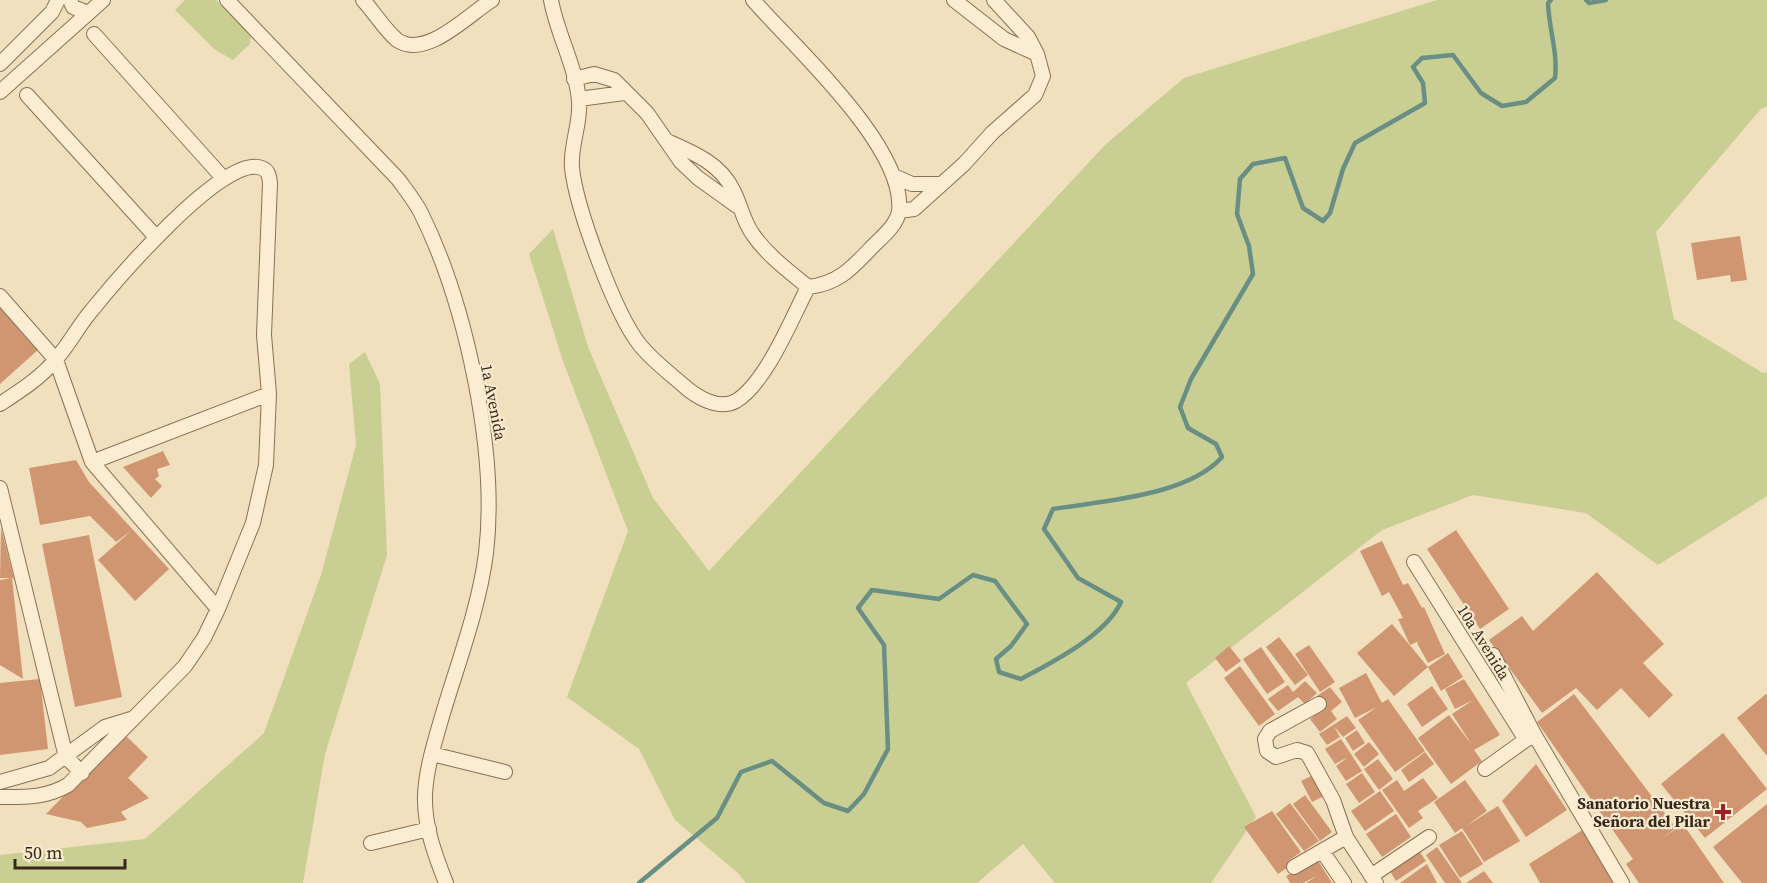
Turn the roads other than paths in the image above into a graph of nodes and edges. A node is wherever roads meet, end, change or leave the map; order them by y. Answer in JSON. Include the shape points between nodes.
{"nodes":[{"id":1,"x":58,"y":0,"type":"edge"},
{"id":2,"x":70,"y":0,"type":"edge"},
{"id":3,"x":103,"y":0,"type":"edge"},
{"id":4,"x":227,"y":0,"type":"edge"},
{"id":5,"x":363,"y":0,"type":"edge"},
{"id":6,"x":492,"y":0,"type":"edge"},
{"id":7,"x":753,"y":0,"type":"edge"},
{"id":8,"x":954,"y":0,"type":"edge"},
{"id":9,"x":994,"y":0,"type":"edge"},
{"id":10,"x":550,"y":1,"type":"edge"},
{"id":11,"x":88,"y":13,"type":"junction"},
{"id":12,"x":94,"y":34,"type":"dead end"},
{"id":13,"x":20,"y":43,"type":"junction"},
{"id":14,"x":44,"y":53,"type":"junction"},
{"id":15,"x":1037,"y":54,"type":"junction"},
{"id":16,"x":0,"y":64,"type":"edge"},
{"id":17,"x":574,"y":79,"type":"junction"},
{"id":18,"x":0,"y":92,"type":"edge"},
{"id":19,"x":624,"y":93,"type":"junction"},
{"id":20,"x":27,"y":95,"type":"dead end"},
{"id":21,"x":579,"y":99,"type":"junction"},
{"id":22,"x":667,"y":141,"type":"junction"},
{"id":23,"x":896,"y":177,"type":"junction"},
{"id":24,"x":224,"y":178,"type":"junction"},
{"id":25,"x":940,"y":184,"type":"junction"},
{"id":26,"x":738,"y":206,"type":"junction"},
{"id":27,"x":899,"y":212,"type":"junction"},
{"id":28,"x":156,"y":237,"type":"junction"},
{"id":29,"x":808,"y":287,"type":"junction"},
{"id":30,"x":0,"y":296,"type":"edge"},
{"id":31,"x":56,"y":360,"type":"junction"},
{"id":32,"x":269,"y":394,"type":"junction"},
{"id":33,"x":0,"y":404,"type":"edge"},
{"id":34,"x":92,"y":462,"type":"junction"},
{"id":35,"x":0,"y":488,"type":"edge"},
{"id":36,"x":3,"y":509,"type":"edge"},
{"id":37,"x":1414,"y":562,"type":"dead end"},
{"id":38,"x":218,"y":609,"type":"junction"},
{"id":39,"x":1493,"y":655,"type":"dead end"},
{"id":40,"x":1319,"y":705,"type":"dead end"},
{"id":41,"x":131,"y":719,"type":"junction"},
{"id":42,"x":1530,"y":737,"type":"junction"},
{"id":43,"x":432,"y":754,"type":"junction"},
{"id":44,"x":66,"y":757,"type":"junction"},
{"id":45,"x":1485,"y":769,"type":"dead end"},
{"id":46,"x":506,"y":772,"type":"dead end"},
{"id":47,"x":82,"y":773,"type":"junction"},
{"id":48,"x":0,"y":782,"type":"edge"},
{"id":49,"x":0,"y":797,"type":"edge"},
{"id":50,"x":429,"y":829,"type":"junction"},
{"id":51,"x":1346,"y":837,"type":"junction"},
{"id":52,"x":1429,"y":837,"type":"dead end"},
{"id":53,"x":370,"y":843,"type":"dead end"},
{"id":54,"x":1322,"y":851,"type":"junction"},
{"id":55,"x":1294,"y":867,"type":"dead end"},
{"id":56,"x":1373,"y":879,"type":"edge"},
{"id":57,"x":446,"y":883,"type":"edge"},
{"id":58,"x":1344,"y":883,"type":"edge"},
{"id":59,"x":1622,"y":883,"type":"edge"}],
"edges":[{"from":1,"to":13,"type":"street","via":[[52,12]]},
{"from":2,"to":11,"type":"street","via":[[73,7]]},
{"from":3,"to":11,"type":"street"},
{"from":4,"to":43,"type":"street","name":"1a Avenida","via":[[398,179],[420,213],[456,307],[484,423],[489,465],[486,552]]},
{"from":5,"to":6,"type":"street","via":[[398,40],[411,45],[442,36]]},
{"from":7,"to":23,"type":"street","via":[[873,134]]},
{"from":8,"to":15,"type":"street","via":[[1004,39]]},
{"from":9,"to":15,"type":"street","via":[[1023,30]]},
{"from":10,"to":17,"type":"street"},
{"from":11,"to":14,"type":"street"},
{"from":12,"to":24,"type":"street"},
{"from":13,"to":14,"type":"street","via":[[35,38],[44,45]]},
{"from":13,"to":16,"type":"street"},
{"from":14,"to":18,"type":"street"},
{"from":15,"to":25,"type":"street","via":[[1043,76],[1035,95]]},
{"from":17,"to":19,"type":"street","via":[[605,76],[614,80]]},
{"from":17,"to":21,"type":"street"},
{"from":19,"to":21,"type":"street"},
{"from":19,"to":22,"type":"street","via":[[647,113]]},
{"from":20,"to":28,"type":"street"},
{"from":21,"to":29,"type":"street","via":[[572,165],[580,210],[638,343],[695,396],[720,404],[735,401],[748,390],[771,360]]},
{"from":22,"to":26,"type":"street","via":[[698,178]]},
{"from":22,"to":26,"type":"street","via":[[704,158],[721,173]]},
{"from":23,"to":25,"type":"street","via":[[912,184]]},
{"from":23,"to":27,"type":"street"},
{"from":24,"to":28,"type":"street"},
{"from":24,"to":32,"type":"street","via":[[252,166],[264,168],[269,174],[264,335]]},
{"from":25,"to":27,"type":"street","via":[[914,209]]},
{"from":26,"to":29,"type":"street","via":[[753,235]]},
{"from":27,"to":29,"type":"street","via":[[893,225],[857,262],[828,285]]},
{"from":28,"to":31,"type":"street","via":[[91,312]]},
{"from":30,"to":31,"type":"street"},
{"from":31,"to":33,"type":"street"},
{"from":31,"to":34,"type":"street"},
{"from":32,"to":34,"type":"street"},
{"from":32,"to":38,"type":"street","via":[[266,465],[253,523]]},
{"from":34,"to":38,"type":"street"},
{"from":35,"to":36,"type":"street"},
{"from":36,"to":44,"type":"street"},
{"from":37,"to":42,"type":"street","name":"10a Avenida"},
{"from":38,"to":41,"type":"street","via":[[185,666]]},
{"from":39,"to":42,"type":"street"},
{"from":40,"to":51,"type":"street","via":[[1270,731],[1265,739],[1267,751],[1276,757],[1297,750],[1307,753],[1334,800]]},
{"from":41,"to":44,"type":"street","via":[[105,727]]},
{"from":41,"to":47,"type":"street"},
{"from":42,"to":45,"type":"street"},
{"from":42,"to":59,"type":"street","name":"10a Avenida"},
{"from":43,"to":46,"type":"street"},
{"from":43,"to":50,"type":"street","name":"1a Avenida","via":[[425,796]]},
{"from":44,"to":47,"type":"street"},
{"from":44,"to":48,"type":"street","via":[[29,775]]},
{"from":47,"to":49,"type":"street","via":[[54,793],[33,798]]},
{"from":50,"to":53,"type":"street"},
{"from":50,"to":57,"type":"street","name":"1a Avenida"},
{"from":51,"to":54,"type":"street"},
{"from":51,"to":56,"type":"street"},
{"from":52,"to":56,"type":"street"},
{"from":54,"to":55,"type":"street"},
{"from":54,"to":58,"type":"street"}]}
